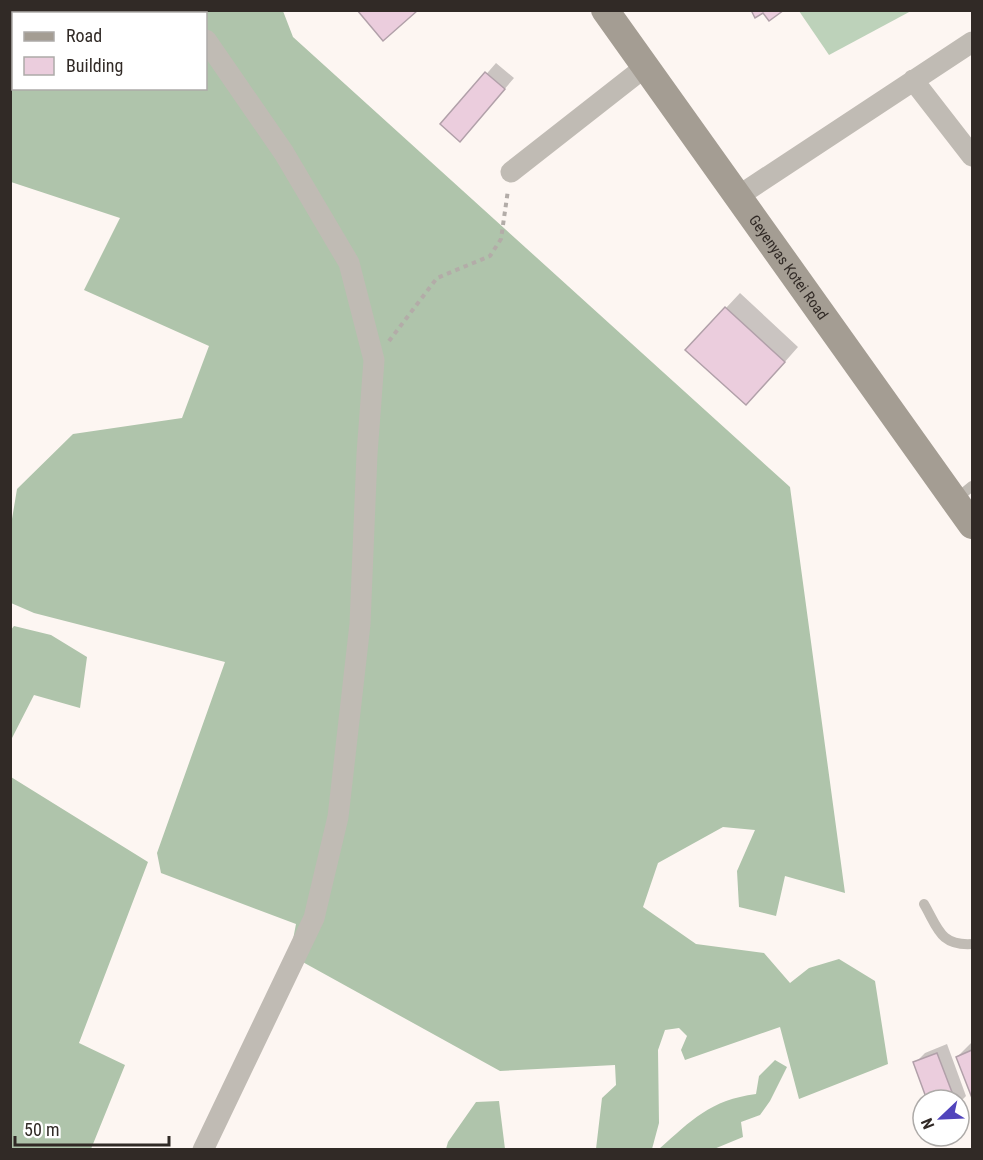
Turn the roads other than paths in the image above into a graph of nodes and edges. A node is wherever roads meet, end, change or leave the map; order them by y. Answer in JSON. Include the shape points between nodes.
{"nodes":[{"id":1,"x":605,"y":10,"type":"edge"},
{"id":2,"x":207,"y":41,"type":"edge"},
{"id":3,"x":972,"y":42,"type":"edge"},
{"id":4,"x":645,"y":67,"type":"junction"},
{"id":5,"x":913,"y":80,"type":"junction"},
{"id":6,"x":972,"y":156,"type":"edge"},
{"id":7,"x":511,"y":172,"type":"road end"},
{"id":8,"x":737,"y":197,"type":"junction"},
{"id":9,"x":963,"y":493,"type":"edge"},
{"id":10,"x":972,"y":525,"type":"edge"},
{"id":11,"x":924,"y":904,"type":"dead end"},
{"id":12,"x":972,"y":944,"type":"edge"},
{"id":13,"x":203,"y":1149,"type":"edge"}],
"edges":[{"from":1,"to":4,"type":"street","name":"Geyenyas Kotei Road"},
{"from":2,"to":13,"type":"street","via":[[284,153],[349,263],[374,360],[360,624],[338,817],[314,918]]},
{"from":3,"to":5,"type":"street"},
{"from":4,"to":7,"type":"street"},
{"from":4,"to":8,"type":"street","name":"Geyenyas Kotei Road"},
{"from":5,"to":6,"type":"street"},
{"from":5,"to":8,"type":"street"},
{"from":8,"to":9,"type":"street","name":"Geyenyas Kotei Road"},
{"from":9,"to":10,"type":"street","name":"Geyenyas Kotei Road"},
{"from":11,"to":12,"type":"lane","via":[[945,939],[953,944]]}]}
